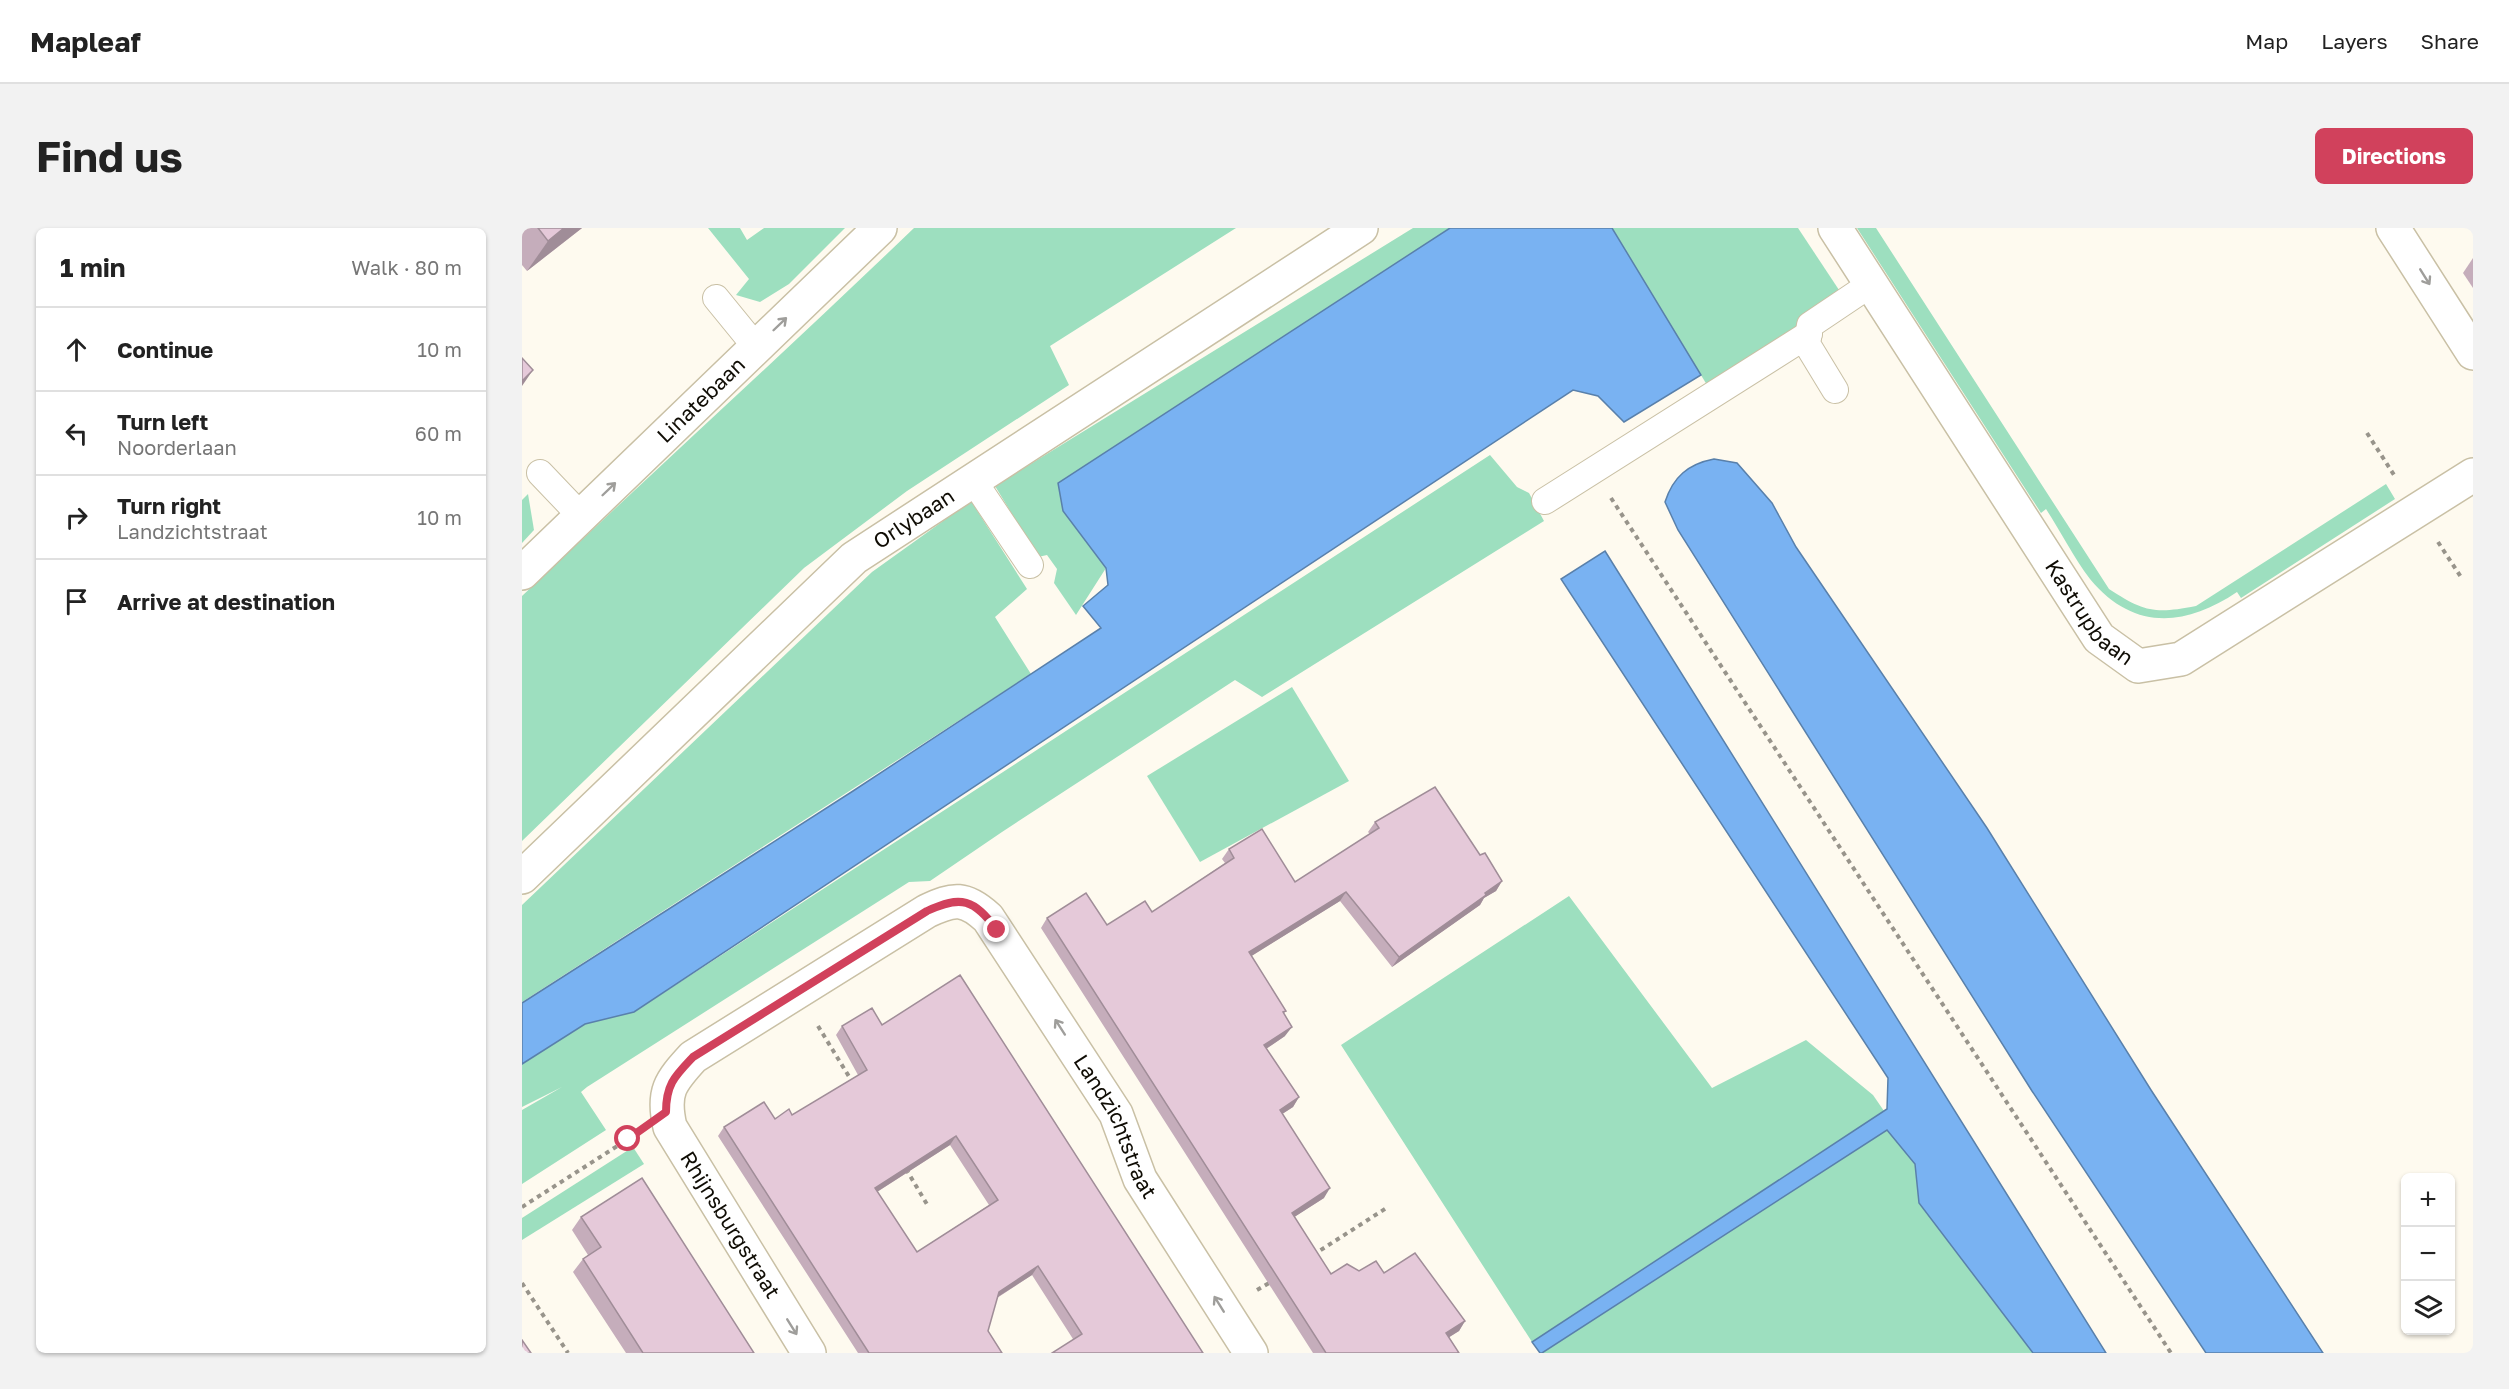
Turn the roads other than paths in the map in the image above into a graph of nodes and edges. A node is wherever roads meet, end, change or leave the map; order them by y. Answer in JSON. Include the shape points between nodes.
{"nodes":[{"id":1,"x":880,"y":228,"type":"edge"},
{"id":2,"x":1360,"y":228,"type":"edge"},
{"id":3,"x":1835,"y":228,"type":"edge"},
{"id":4,"x":2393,"y":228,"type":"edge"},
{"id":5,"x":1871,"y":284,"type":"junction"},
{"id":6,"x":716,"y":298,"type":"dead end"},
{"id":7,"x":1809,"y":334,"type":"junction"},
{"id":8,"x":756,"y":347,"type":"junction"},
{"id":9,"x":2473,"y":353,"type":"edge"},
{"id":10,"x":1835,"y":390,"type":"dead end"},
{"id":11,"x":540,"y":473,"type":"dead end"},
{"id":12,"x":2473,"y":475,"type":"edge"},
{"id":13,"x":973,"y":480,"type":"junction"},
{"id":14,"x":1545,"y":501,"type":"dead end"},
{"id":15,"x":581,"y":516,"type":"junction"},
{"id":16,"x":1030,"y":565,"type":"dead end"},
{"id":17,"x":522,"y":573,"type":"edge"},
{"id":18,"x":522,"y":877,"type":"edge"},
{"id":19,"x":666,"y":1102,"type":"joint"},
{"id":20,"x":809,"y":1353,"type":"edge"},
{"id":21,"x":1251,"y":1353,"type":"edge"}],
"edges":[{"from":8,"to":1,"type":"street","name":"Linatebaan","one_way":true},
{"from":2,"to":13,"type":"street","name":"Orlybaan"},
{"from":3,"to":5,"type":"street","name":"Kastrupbaan"},
{"from":4,"to":9,"type":"street","one_way":true},
{"from":5,"to":7,"type":"lane","via":[[1810,325]]},
{"from":5,"to":12,"type":"street","name":"Kastrupbaan","via":[[2099,639],[2138,666],[2181,659]]},
{"from":6,"to":8,"type":"lane"},
{"from":7,"to":10,"type":"lane","via":[[1807,344]]},
{"from":7,"to":14,"type":"lane"},
{"from":15,"to":8,"type":"street","name":"Linatebaan","one_way":true},
{"from":11,"to":15,"type":"lane"},
{"from":13,"to":16,"type":"lane"},
{"from":13,"to":18,"type":"street","name":"Orlybaan","via":[[854,558]]},
{"from":15,"to":17,"type":"street","name":"Linatebaan"},
{"from":19,"to":20,"type":"street","name":"Rhijnsburgstraat","one_way":true,"via":[[670,1127]]},
{"from":21,"to":19,"type":"street","name":"Landzichtstraat","one_way":true,"via":[[1140,1179],[1116,1114],[997,930],[971,904],[948,901],[927,911],[693,1057],[675,1076]]}]}
